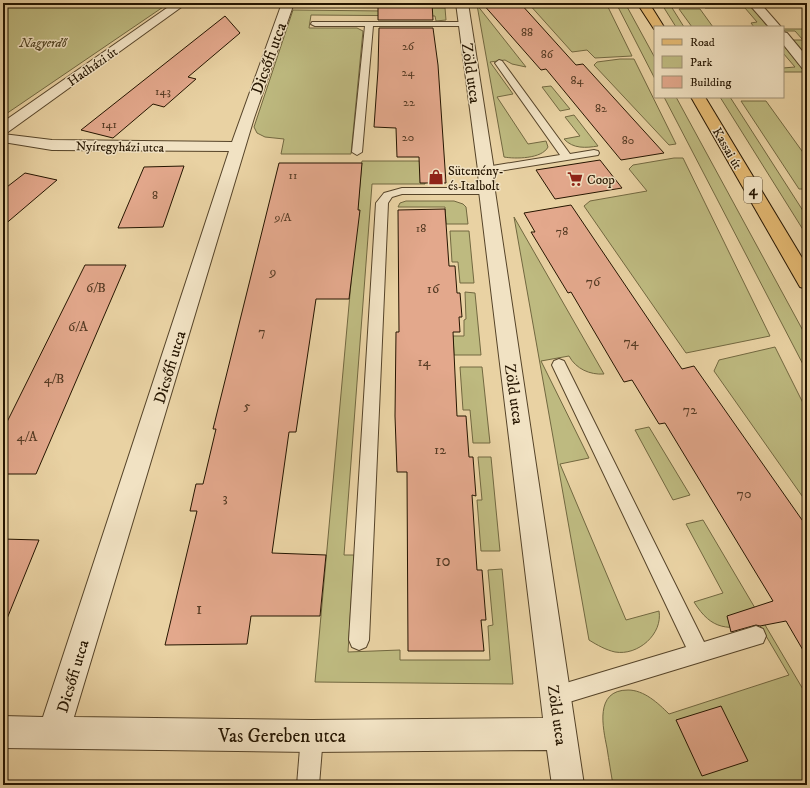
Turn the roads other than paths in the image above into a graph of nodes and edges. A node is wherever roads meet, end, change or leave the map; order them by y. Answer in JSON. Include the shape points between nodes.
{"nodes":[{"id":1,"x":181,"y":3,"type":"edge"},
{"id":2,"x":288,"y":3,"type":"edge"},
{"id":3,"x":462,"y":3,"type":"edge"},
{"id":4,"x":644,"y":3,"type":"edge"},
{"id":5,"x":754,"y":3,"type":"edge"},
{"id":6,"x":315,"y":24,"type":"dead end"},
{"id":7,"x":368,"y":24,"type":"junction"},
{"id":8,"x":465,"y":24,"type":"junction"},
{"id":9,"x":657,"y":26,"type":"edge"},
{"id":10,"x":774,"y":26,"type":"edge"},
{"id":11,"x":784,"y":37,"type":"edge"},
{"id":12,"x":499,"y":63,"type":"dead end"},
{"id":13,"x":807,"y":64,"type":"edge"},
{"id":14,"x":699,"y":98,"type":"edge"},
{"id":15,"x":3,"y":129,"type":"edge"},
{"id":16,"x":3,"y":138,"type":"edge"},
{"id":17,"x":238,"y":147,"type":"junction"},
{"id":18,"x":357,"y":152,"type":"dead end"},
{"id":19,"x":594,"y":153,"type":"dead end"},
{"id":20,"x":567,"y":157,"type":"junction"},
{"id":21,"x":486,"y":170,"type":"junction"},
{"id":22,"x":487,"y":191,"type":"junction"},
{"id":23,"x":807,"y":282,"type":"edge"},
{"id":24,"x":559,"y":365,"type":"dead end"},
{"id":25,"x":756,"y":636,"type":"dead end"},
{"id":26,"x":359,"y":640,"type":"dead end"},
{"id":27,"x":699,"y":652,"type":"junction"},
{"id":28,"x":556,"y":696,"type":"junction"},
{"id":29,"x":3,"y":732,"type":"edge"},
{"id":30,"x":54,"y":732,"type":"junction"},
{"id":31,"x":561,"y":734,"type":"junction"},
{"id":32,"x":312,"y":736,"type":"junction"},
{"id":33,"x":308,"y":785,"type":"edge"},
{"id":34,"x":568,"y":785,"type":"edge"}],
"edges":[{"from":1,"to":15,"type":"street","name":"Hadházi út"},
{"from":2,"to":17,"type":"street","name":"Dicsőfi utca"},
{"from":3,"to":8,"type":"street","name":"Zöld utca"},
{"from":4,"to":9,"type":"main road"},
{"from":5,"to":10,"type":"street"},
{"from":6,"to":7,"type":"lane"},
{"from":7,"to":8,"type":"lane"},
{"from":7,"to":18,"type":"lane"},
{"from":8,"to":21,"type":"street","name":"Zöld utca"},
{"from":11,"to":13,"type":"street"},
{"from":12,"to":20,"type":"lane"},
{"from":14,"to":23,"type":"main road","name":"Kassai út","number":"4"},
{"from":16,"to":17,"type":"street","name":"Nyíregyházi utca","via":[[52,145]]},
{"from":17,"to":30,"type":"street","name":"Dicsőfi utca"},
{"from":19,"to":20,"type":"lane"},
{"from":20,"to":21,"type":"lane"},
{"from":21,"to":22,"type":"street","name":"Zöld utca"},
{"from":22,"to":26,"type":"lane","via":[[402,191],[388,195],[382,203]]},
{"from":22,"to":28,"type":"street","name":"Zöld utca"},
{"from":24,"to":27,"type":"lane"},
{"from":25,"to":27,"type":"lane"},
{"from":27,"to":28,"type":"lane"},
{"from":28,"to":31,"type":"street","name":"Zöld utca"},
{"from":29,"to":30,"type":"street","name":"Vas Gereben utca"},
{"from":30,"to":32,"type":"street","name":"Vas Gereben utca"},
{"from":31,"to":32,"type":"street","name":"Vas Gereben utca"},
{"from":31,"to":34,"type":"street","name":"Zöld utca"},
{"from":32,"to":33,"type":"lane"}]}
